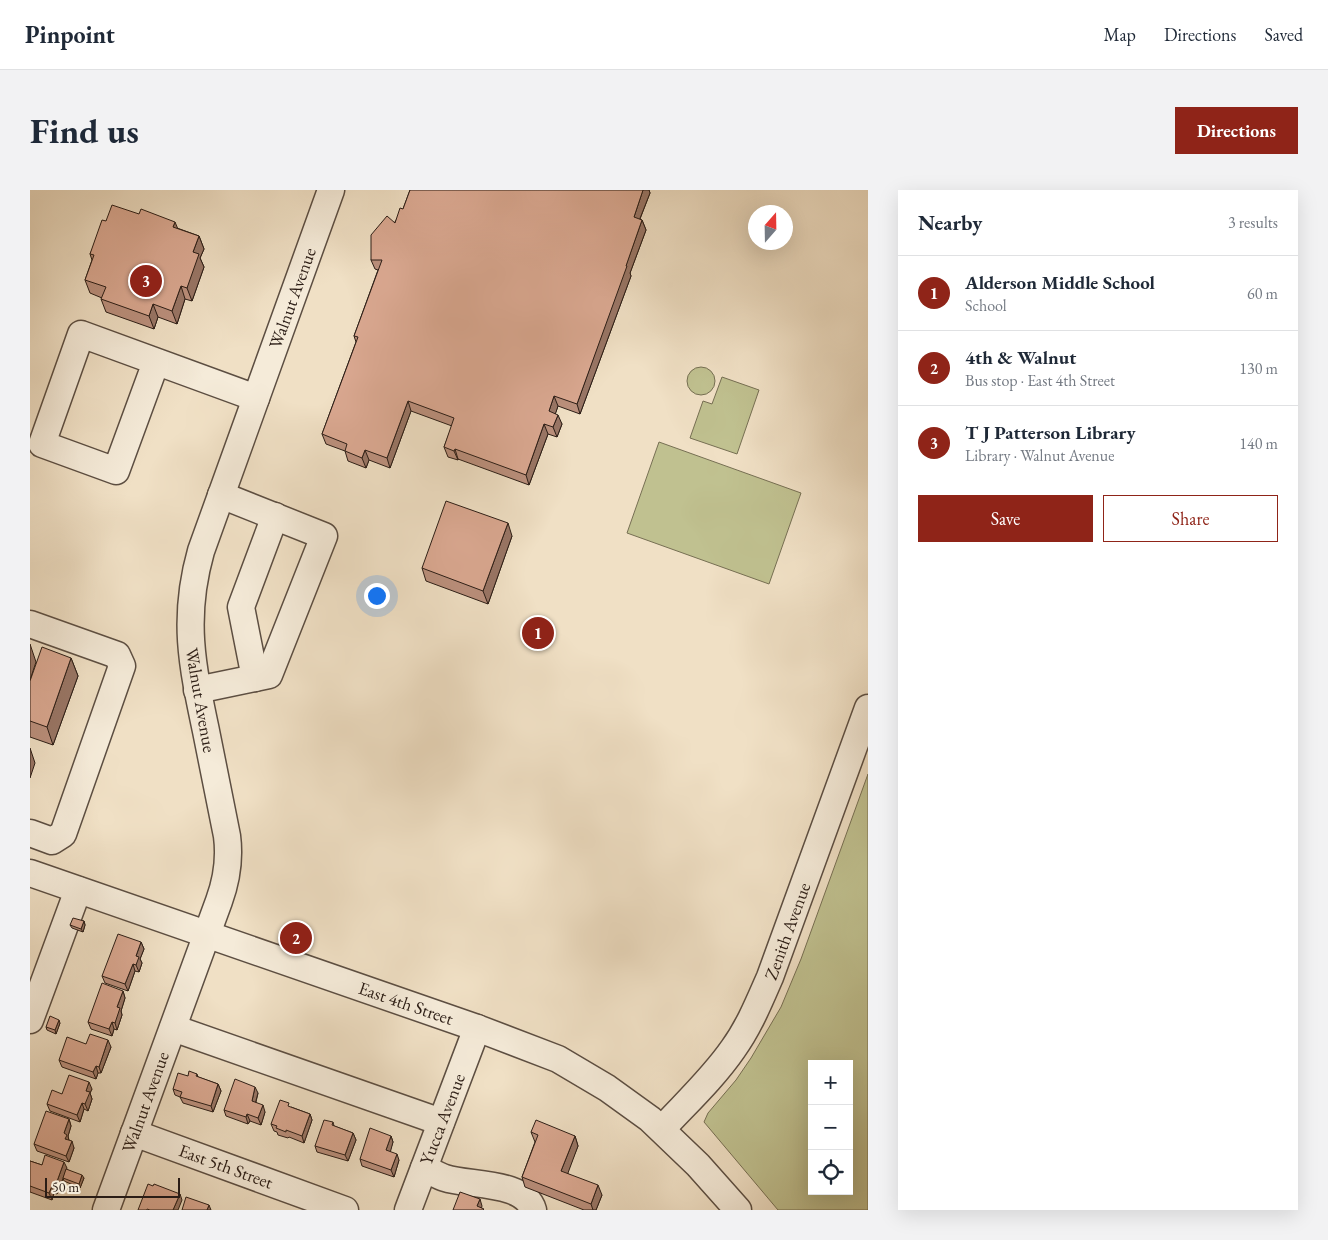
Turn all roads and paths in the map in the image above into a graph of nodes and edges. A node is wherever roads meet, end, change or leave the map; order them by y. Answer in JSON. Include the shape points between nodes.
{"nodes":[{"id":1,"x":331,"y":190,"type":"edge"},
{"id":2,"x":156,"y":362,"type":"junction"},
{"id":3,"x":256,"y":398,"type":"junction"},
{"id":4,"x":221,"y":495,"type":"junction"},
{"id":5,"x":275,"y":516,"type":"junction"},
{"id":6,"x":30,"y":624,"type":"edge"},
{"id":7,"x":255,"y":678,"type":"junction"},
{"id":8,"x":197,"y":690,"type":"junction"},
{"id":9,"x":868,"y":708,"type":"edge"},
{"id":10,"x":30,"y":833,"type":"edge"},
{"id":11,"x":30,"y":873,"type":"edge"},
{"id":12,"x":78,"y":890,"type":"junction"},
{"id":13,"x":207,"y":934,"type":"junction"},
{"id":14,"x":30,"y":1020,"type":"edge"},
{"id":15,"x":173,"y":1028,"type":"junction"},
{"id":16,"x":477,"y":1028,"type":"junction"},
{"id":17,"x":441,"y":1122,"type":"junction"},
{"id":18,"x":662,"y":1129,"type":"junction"},
{"id":19,"x":134,"y":1133,"type":"junction"},
{"id":20,"x":424,"y":1168,"type":"junction"},
{"id":21,"x":735,"y":1209,"type":"edge"},
{"id":22,"x":106,"y":1210,"type":"edge"},
{"id":23,"x":345,"y":1210,"type":"edge"},
{"id":24,"x":408,"y":1210,"type":"edge"},
{"id":25,"x":533,"y":1210,"type":"edge"}],
"edges":[{"from":1,"to":3,"type":"street","name":"Walnut Avenue"},
{"from":2,"to":2,"type":"street","via":[[82,334],[42,444],[116,471]]},
{"from":2,"to":3,"type":"street"},
{"from":3,"to":4,"type":"street","name":"Walnut Avenue"},
{"from":4,"to":5,"type":"street"},
{"from":4,"to":8,"type":"street","name":"Walnut Avenue","via":[[192,588],[191,653]]},
{"from":5,"to":7,"type":"street","via":[[241,607]]},
{"from":5,"to":7,"type":"street","via":[[324,536],[270,676]]},
{"from":6,"to":10,"type":"street","via":[[117,655],[122,666],[63,834],[52,841]]},
{"from":7,"to":8,"type":"street"},
{"from":8,"to":13,"type":"street","name":"Walnut Avenue","via":[[229,848],[224,885]]},
{"from":9,"to":18,"type":"street","name":"Zenith Avenue","via":[[754,1014],[728,1056]]},
{"from":11,"to":12,"type":"street","name":"East 4th Street"},
{"from":12,"to":13,"type":"street","name":"East 4th Street"},
{"from":12,"to":14,"type":"street"},
{"from":13,"to":15,"type":"street","name":"Walnut Avenue"},
{"from":13,"to":16,"type":"street","name":"East 4th Street"},
{"from":15,"to":17,"type":"street"},
{"from":15,"to":19,"type":"street","name":"Walnut Avenue"},
{"from":16,"to":17,"type":"street","name":"Yucca Avenue"},
{"from":16,"to":18,"type":"street","name":"East 4th Street","via":[[558,1058],[607,1088]]},
{"from":17,"to":20,"type":"street","name":"Yucca Avenue"},
{"from":18,"to":21,"type":"street","name":"East 4th Street"},
{"from":19,"to":22,"type":"street","name":"Walnut Avenue"},
{"from":19,"to":23,"type":"street","name":"East 5th Street"},
{"from":20,"to":24,"type":"street","name":"Yucca Avenue"},
{"from":20,"to":25,"type":"street","via":[[444,1178],[516,1191]]}]}
